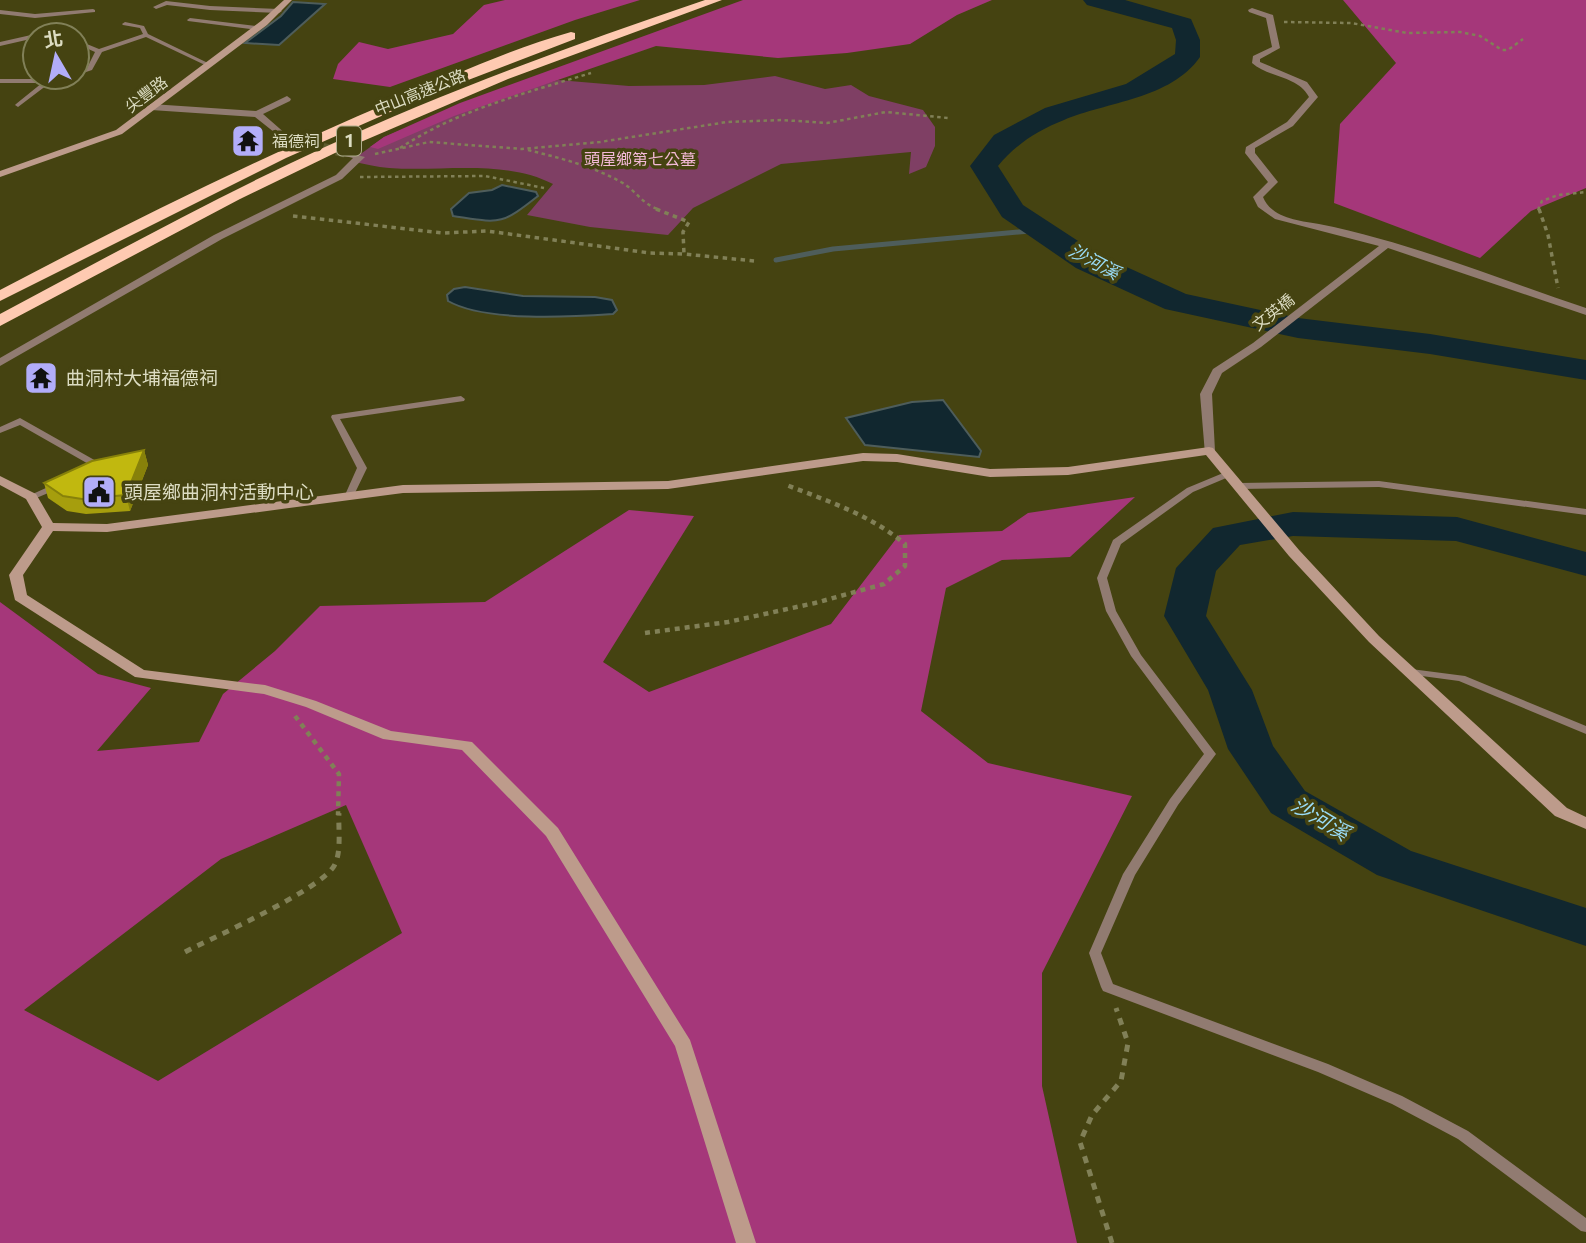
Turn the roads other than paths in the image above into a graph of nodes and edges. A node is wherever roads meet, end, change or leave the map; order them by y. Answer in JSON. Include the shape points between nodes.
{"nodes":[{"id":1,"x":288,"y":0,"type":"edge"},
{"id":2,"x":676,"y":0,"type":"edge"},
{"id":3,"x":716,"y":0,"type":"edge"},
{"id":4,"x":156,"y":7,"type":"dead end"},
{"id":5,"x":278,"y":10,"type":"junction"},
{"id":6,"x":1252,"y":10,"type":"dead end"},
{"id":7,"x":93,"y":11,"type":"dead end"},
{"id":8,"x":0,"y":12,"type":"edge"},
{"id":9,"x":190,"y":20,"type":"dead end"},
{"id":10,"x":125,"y":24,"type":"dead end"},
{"id":11,"x":257,"y":28,"type":"junction"},
{"id":12,"x":146,"y":35,"type":"junction"},
{"id":13,"x":21,"y":40,"type":"edge"},
{"id":14,"x":1,"y":44,"type":"edge"},
{"id":15,"x":91,"y":48,"type":"edge"},
{"id":16,"x":99,"y":51,"type":"junction"},
{"id":17,"x":207,"y":64,"type":"junction"},
{"id":18,"x":91,"y":67,"type":"edge"},
{"id":19,"x":0,"y":81,"type":"edge"},
{"id":20,"x":21,"y":81,"type":"edge"},
{"id":21,"x":36,"y":91,"type":"edge"},
{"id":22,"x":286,"y":99,"type":"dead end"},
{"id":23,"x":18,"y":105,"type":"dead end"},
{"id":24,"x":151,"y":107,"type":"junction"},
{"id":25,"x":257,"y":114,"type":"junction"},
{"id":26,"x":284,"y":137,"type":"tunnel mouth"},
{"id":27,"x":348,"y":154,"type":"dead end"},
{"id":28,"x":0,"y":174,"type":"edge"},
{"id":29,"x":1386,"y":244,"type":"junction"},
{"id":30,"x":0,"y":296,"type":"edge"},
{"id":31,"x":1586,"y":312,"type":"edge"},
{"id":32,"x":0,"y":321,"type":"edge"},
{"id":33,"x":0,"y":363,"type":"edge"},
{"id":34,"x":461,"y":399,"type":"dead end"},
{"id":35,"x":0,"y":430,"type":"edge"},
{"id":36,"x":1209,"y":451,"type":"junction"},
{"id":37,"x":113,"y":466,"type":"edge"},
{"id":38,"x":102,"y":468,"type":"junction"},
{"id":39,"x":90,"y":473,"type":"edge"},
{"id":40,"x":1228,"y":474,"type":"junction"},
{"id":41,"x":0,"y":480,"type":"edge"},
{"id":42,"x":66,"y":483,"type":"edge"},
{"id":43,"x":1242,"y":490,"type":"junction"},
{"id":44,"x":350,"y":495,"type":"junction"},
{"id":45,"x":31,"y":497,"type":"junction"},
{"id":46,"x":1586,"y":512,"type":"edge"},
{"id":47,"x":48,"y":527,"type":"junction"},
{"id":48,"x":1411,"y":672,"type":"junction"},
{"id":49,"x":1586,"y":730,"type":"edge"},
{"id":50,"x":1586,"y":824,"type":"edge"},
{"id":51,"x":1586,"y":1226,"type":"edge"},
{"id":52,"x":746,"y":1243,"type":"edge"}],
"edges":[{"from":1,"to":5,"type":"street","name":"尖豐路"},
{"from":2,"to":30,"type":"highway","name":"中山高速公路","number":"1","via":[[540,47],[353,121],[189,198]]},
{"from":3,"to":32,"type":"highway","name":"中山高速公路","number":"1","via":[[562,54],[378,128],[227,200]]},
{"from":4,"to":5,"type":"lane","via":[[166,3]]},
{"from":5,"to":11,"type":"street","name":"尖豐路"},
{"from":6,"to":29,"type":"street","via":[[1270,17],[1276,48],[1256,58],[1256,63],[1303,82],[1314,97],[1290,124],[1251,147],[1250,153],[1273,182],[1261,192],[1258,203],[1284,219]]},
{"from":7,"to":8,"type":"lane","via":[[35,16]]},
{"from":9,"to":11,"type":"lane"},
{"from":10,"to":12,"type":"lane","via":[[142,27]]},
{"from":11,"to":17,"type":"street","name":"尖豐路"},
{"from":12,"to":16,"type":"lane"},
{"from":12,"to":17,"type":"lane"},
{"from":13,"to":14,"type":"lane"},
{"from":15,"to":16,"type":"lane"},
{"from":16,"to":18,"type":"lane"},
{"from":17,"to":24,"type":"street","name":"尖豐路"},
{"from":19,"to":20,"type":"lane"},
{"from":21,"to":23,"type":"lane"},
{"from":22,"to":25,"type":"street"},
{"from":24,"to":25,"type":"street"},
{"from":24,"to":28,"type":"street","name":"尖豐路","via":[[119,132]]},
{"from":25,"to":26,"type":"street"},
{"from":27,"to":33,"type":"street","via":[[360,157],[339,177],[218,237]]},
{"from":29,"to":31,"type":"street"},
{"from":29,"to":36,"type":"street","name":"文英橋","via":[[1217,371],[1206,394]]},
{"from":34,"to":44,"type":"lane","via":[[335,417],[362,468]]},
{"from":35,"to":38,"type":"lane","via":[[20,421]]},
{"from":36,"to":40,"type":"street"},
{"from":36,"to":44,"type":"street","via":[[1068,471],[990,473],[863,457],[668,485],[403,489]]},
{"from":37,"to":38,"type":"lane"},
{"from":38,"to":39,"type":"lane"},
{"from":40,"to":43,"type":"street"},
{"from":40,"to":51,"type":"lane","via":[[1190,490],[1117,542],[1102,578],[1111,611],[1136,656],[1210,754],[1129,874],[1095,953],[1108,987],[1397,1100],[1463,1135]]},
{"from":41,"to":45,"type":"street"},
{"from":42,"to":45,"type":"lane"},
{"from":43,"to":46,"type":"lane","via":[[1379,484]]},
{"from":43,"to":48,"type":"street","via":[[1294,554]]},
{"from":44,"to":47,"type":"street","via":[[107,528]]},
{"from":45,"to":47,"type":"street"},
{"from":47,"to":52,"type":"street","via":[[16,575],[20,597],[140,674],[265,690],[388,736],[467,746],[552,832],[684,1045]]},
{"from":48,"to":49,"type":"lane","via":[[1461,678]]},
{"from":48,"to":50,"type":"street","via":[[1561,812]]}]}
